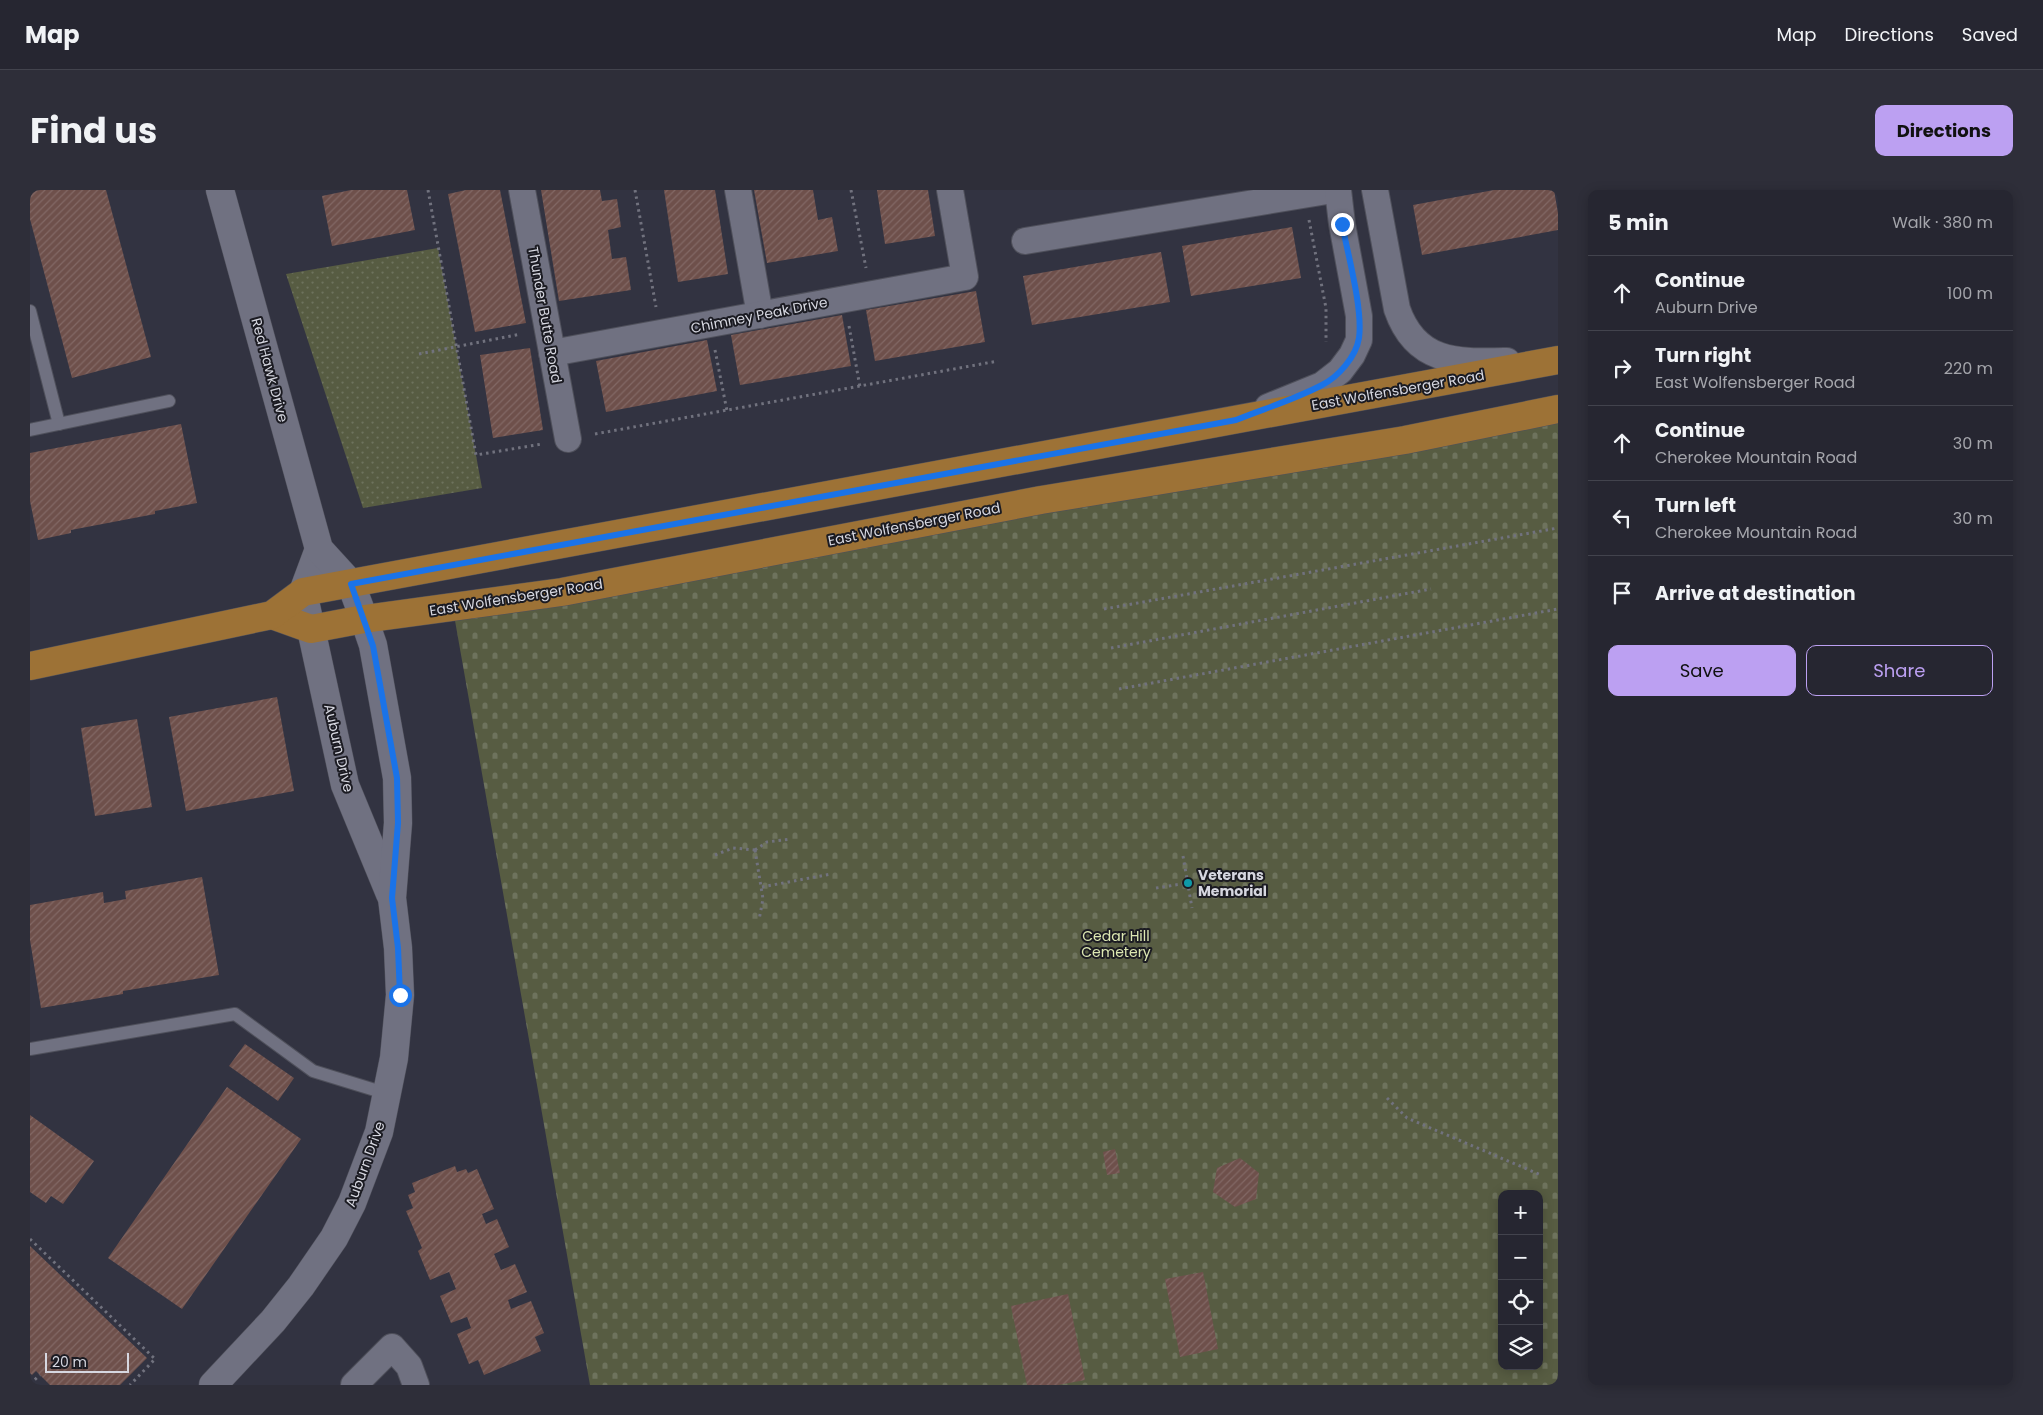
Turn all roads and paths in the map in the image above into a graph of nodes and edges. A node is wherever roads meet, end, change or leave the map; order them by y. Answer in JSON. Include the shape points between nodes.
{"nodes":[{"id":1,"x":220,"y":190,"type":"edge"},
{"id":2,"x":428,"y":190,"type":"edge"},
{"id":3,"x":522,"y":190,"type":"edge"},
{"id":4,"x":635,"y":190,"type":"edge"},
{"id":5,"x":738,"y":190,"type":"edge"},
{"id":6,"x":851,"y":190,"type":"edge"},
{"id":7,"x":950,"y":190,"type":"edge"},
{"id":8,"x":1333,"y":190,"type":"edge"},
{"id":9,"x":1338,"y":190,"type":"edge"},
{"id":10,"x":1375,"y":190,"type":"edge"},
{"id":11,"x":1309,"y":215,"type":"dead end"},
{"id":12,"x":1025,"y":241,"type":"dead end"},
{"id":13,"x":871,"y":294,"type":"junction"},
{"id":14,"x":844,"y":299,"type":"junction"},
{"id":15,"x":30,"y":311,"type":"edge"},
{"id":16,"x":760,"y":314,"type":"junction"},
{"id":17,"x":710,"y":324,"type":"junction"},
{"id":18,"x":661,"y":333,"type":"junction"},
{"id":19,"x":550,"y":341,"type":"junction"},
{"id":20,"x":1326,"y":346,"type":"dead end"},
{"id":21,"x":456,"y":347,"type":"junction"},
{"id":22,"x":419,"y":354,"type":"dead end"},
{"id":23,"x":1557,"y":361,"type":"edge"},
{"id":24,"x":998,"y":362,"type":"dead end"},
{"id":25,"x":860,"y":387,"type":"junction"},
{"id":26,"x":169,"y":402,"type":"dead end"},
{"id":27,"x":1558,"y":410,"type":"edge"},
{"id":28,"x":727,"y":411,"type":"junction"},
{"id":29,"x":1236,"y":420,"type":"junction"},
{"id":30,"x":60,"y":424,"type":"junction"},
{"id":31,"x":30,"y":430,"type":"edge"},
{"id":32,"x":568,"y":439,"type":"junction"},
{"id":33,"x":1558,"y":528,"type":"edge"},
{"id":34,"x":319,"y":549,"type":"junction"},
{"id":35,"x":351,"y":584,"type":"junction"},
{"id":36,"x":1431,"y":589,"type":"dead end"},
{"id":37,"x":303,"y":592,"type":"junction"},
{"id":38,"x":1104,"y":609,"type":"dead end"},
{"id":39,"x":1558,"y":609,"type":"edge"},
{"id":40,"x":272,"y":615,"type":"junction"},
{"id":41,"x":364,"y":619,"type":"junction"},
{"id":42,"x":311,"y":629,"type":"junction"},
{"id":43,"x":1111,"y":648,"type":"dead end"},
{"id":44,"x":30,"y":656,"type":"edge"},
{"id":45,"x":61,"y":660,"type":"junction"},
{"id":46,"x":30,"y":666,"type":"edge"},
{"id":47,"x":1119,"y":689,"type":"dead end"},
{"id":48,"x":790,"y":839,"type":"dead end"},
{"id":49,"x":755,"y":850,"type":"junction"},
{"id":50,"x":715,"y":855,"type":"dead end"},
{"id":51,"x":1183,"y":856,"type":"dead end"},
{"id":52,"x":831,"y":874,"type":"dead end"},
{"id":53,"x":1188,"y":883,"type":"junction"},
{"id":54,"x":762,"y":887,"type":"junction"},
{"id":55,"x":1156,"y":888,"type":"dead end"},
{"id":56,"x":392,"y":898,"type":"junction"},
{"id":57,"x":1192,"y":908,"type":"dead end"},
{"id":58,"x":759,"y":920,"type":"dead end"},
{"id":59,"x":30,"y":1049,"type":"edge"},
{"id":60,"x":388,"y":1094,"type":"junction"},
{"id":61,"x":1387,"y":1098,"type":"dead end"},
{"id":62,"x":1541,"y":1175,"type":"dead end"},
{"id":63,"x":30,"y":1240,"type":"edge"},
{"id":64,"x":40,"y":1375,"type":"dead end"},
{"id":65,"x":30,"y":1384,"type":"edge"},
{"id":66,"x":130,"y":1385,"type":"edge"},
{"id":67,"x":214,"y":1385,"type":"edge"},
{"id":68,"x":354,"y":1385,"type":"edge"},
{"id":69,"x":416,"y":1385,"type":"edge"}],
"edges":[{"from":1,"to":34,"type":"street","name":"Red Hawk Drive"},
{"from":2,"to":21,"type":"path"},
{"from":3,"to":19,"type":"street","name":"Thunder Butte Road"},
{"from":4,"to":18,"type":"path"},
{"from":5,"to":16,"type":"street"},
{"from":6,"to":13,"type":"path"},
{"from":7,"to":13,"type":"street","name":"Chimney Peak Drive","via":[[965,276]]},
{"from":8,"to":12,"type":"street"},
{"from":9,"to":29,"type":"street","via":[[1359,316],[1359,340],[1340,371],[1322,385]]},
{"from":10,"to":23,"type":"street","via":[[1397,309],[1403,326],[1414,339],[1447,359],[1470,362]]},
{"from":11,"to":20,"type":"path","via":[[1326,308]]},
{"from":13,"to":14,"type":"street","name":"Chimney Peak Drive"},
{"from":14,"to":16,"type":"street","name":"Chimney Peak Drive"},
{"from":14,"to":25,"type":"path"},
{"from":15,"to":30,"type":"lane"},
{"from":16,"to":17,"type":"street","name":"Chimney Peak Drive"},
{"from":17,"to":18,"type":"street","name":"Chimney Peak Drive"},
{"from":17,"to":28,"type":"path"},
{"from":18,"to":19,"type":"street","name":"Chimney Peak Drive"},
{"from":19,"to":21,"type":"path"},
{"from":19,"to":32,"type":"street","name":"Thunder Butte Road"},
{"from":21,"to":22,"type":"path"},
{"from":21,"to":32,"type":"path","via":[[476,455]]},
{"from":23,"to":29,"type":"main road","name":"East Wolfensberger Road"},
{"from":24,"to":25,"type":"path"},
{"from":25,"to":28,"type":"path"},
{"from":26,"to":30,"type":"lane"},
{"from":27,"to":41,"type":"main road","name":"East Wolfensberger Road","via":[[1405,440],[1041,500],[562,592]]},
{"from":28,"to":32,"type":"path"},
{"from":29,"to":35,"type":"main road","name":"East Wolfensberger Road"},
{"from":30,"to":31,"type":"lane"},
{"from":33,"to":38,"type":"path"},
{"from":34,"to":35,"type":"street","name":"Red Hawk Drive"},
{"from":34,"to":37,"type":"street"},
{"from":35,"to":37,"type":"main road","name":"East Wolfensberger Road"},
{"from":35,"to":41,"type":"street","name":"Auburn Drive"},
{"from":36,"to":43,"type":"path"},
{"from":37,"to":40,"type":"main road","name":"East Wolfensberger Road"},
{"from":37,"to":42,"type":"street","name":"Auburn Drive"},
{"from":39,"to":47,"type":"path"},
{"from":40,"to":42,"type":"main road"},
{"from":40,"to":45,"type":"main road","name":"East Wolfensberger Road"},
{"from":41,"to":42,"type":"main road","name":"East Wolfensberger Road"},
{"from":41,"to":56,"type":"street","name":"Auburn Drive","via":[[373,646],[397,778],[398,823]]},
{"from":42,"to":56,"type":"street","name":"Auburn Drive","via":[[345,785]]},
{"from":44,"to":45,"type":"lane"},
{"from":45,"to":46,"type":"main road","name":"East Wolfensberger Road"},
{"from":48,"to":49,"type":"path","via":[[767,842]]},
{"from":49,"to":50,"type":"path","via":[[733,848]]},
{"from":49,"to":54,"type":"path"},
{"from":51,"to":53,"type":"path"},
{"from":52,"to":54,"type":"path"},
{"from":53,"to":55,"type":"path"},
{"from":53,"to":57,"type":"path"},
{"from":54,"to":58,"type":"path"},
{"from":56,"to":60,"type":"street","name":"Auburn Drive","via":[[400,995]]},
{"from":59,"to":60,"type":"lane","via":[[235,1014],[313,1071]]},
{"from":60,"to":67,"type":"street","name":"Auburn Drive","via":[[367,1167],[334,1238],[290,1300]]},
{"from":61,"to":62,"type":"path","via":[[1408,1118]]},
{"from":63,"to":66,"type":"path","via":[[155,1359]]},
{"from":64,"to":65,"type":"path"},
{"from":68,"to":69,"type":"street","via":[[392,1347],[409,1366]]}]}
